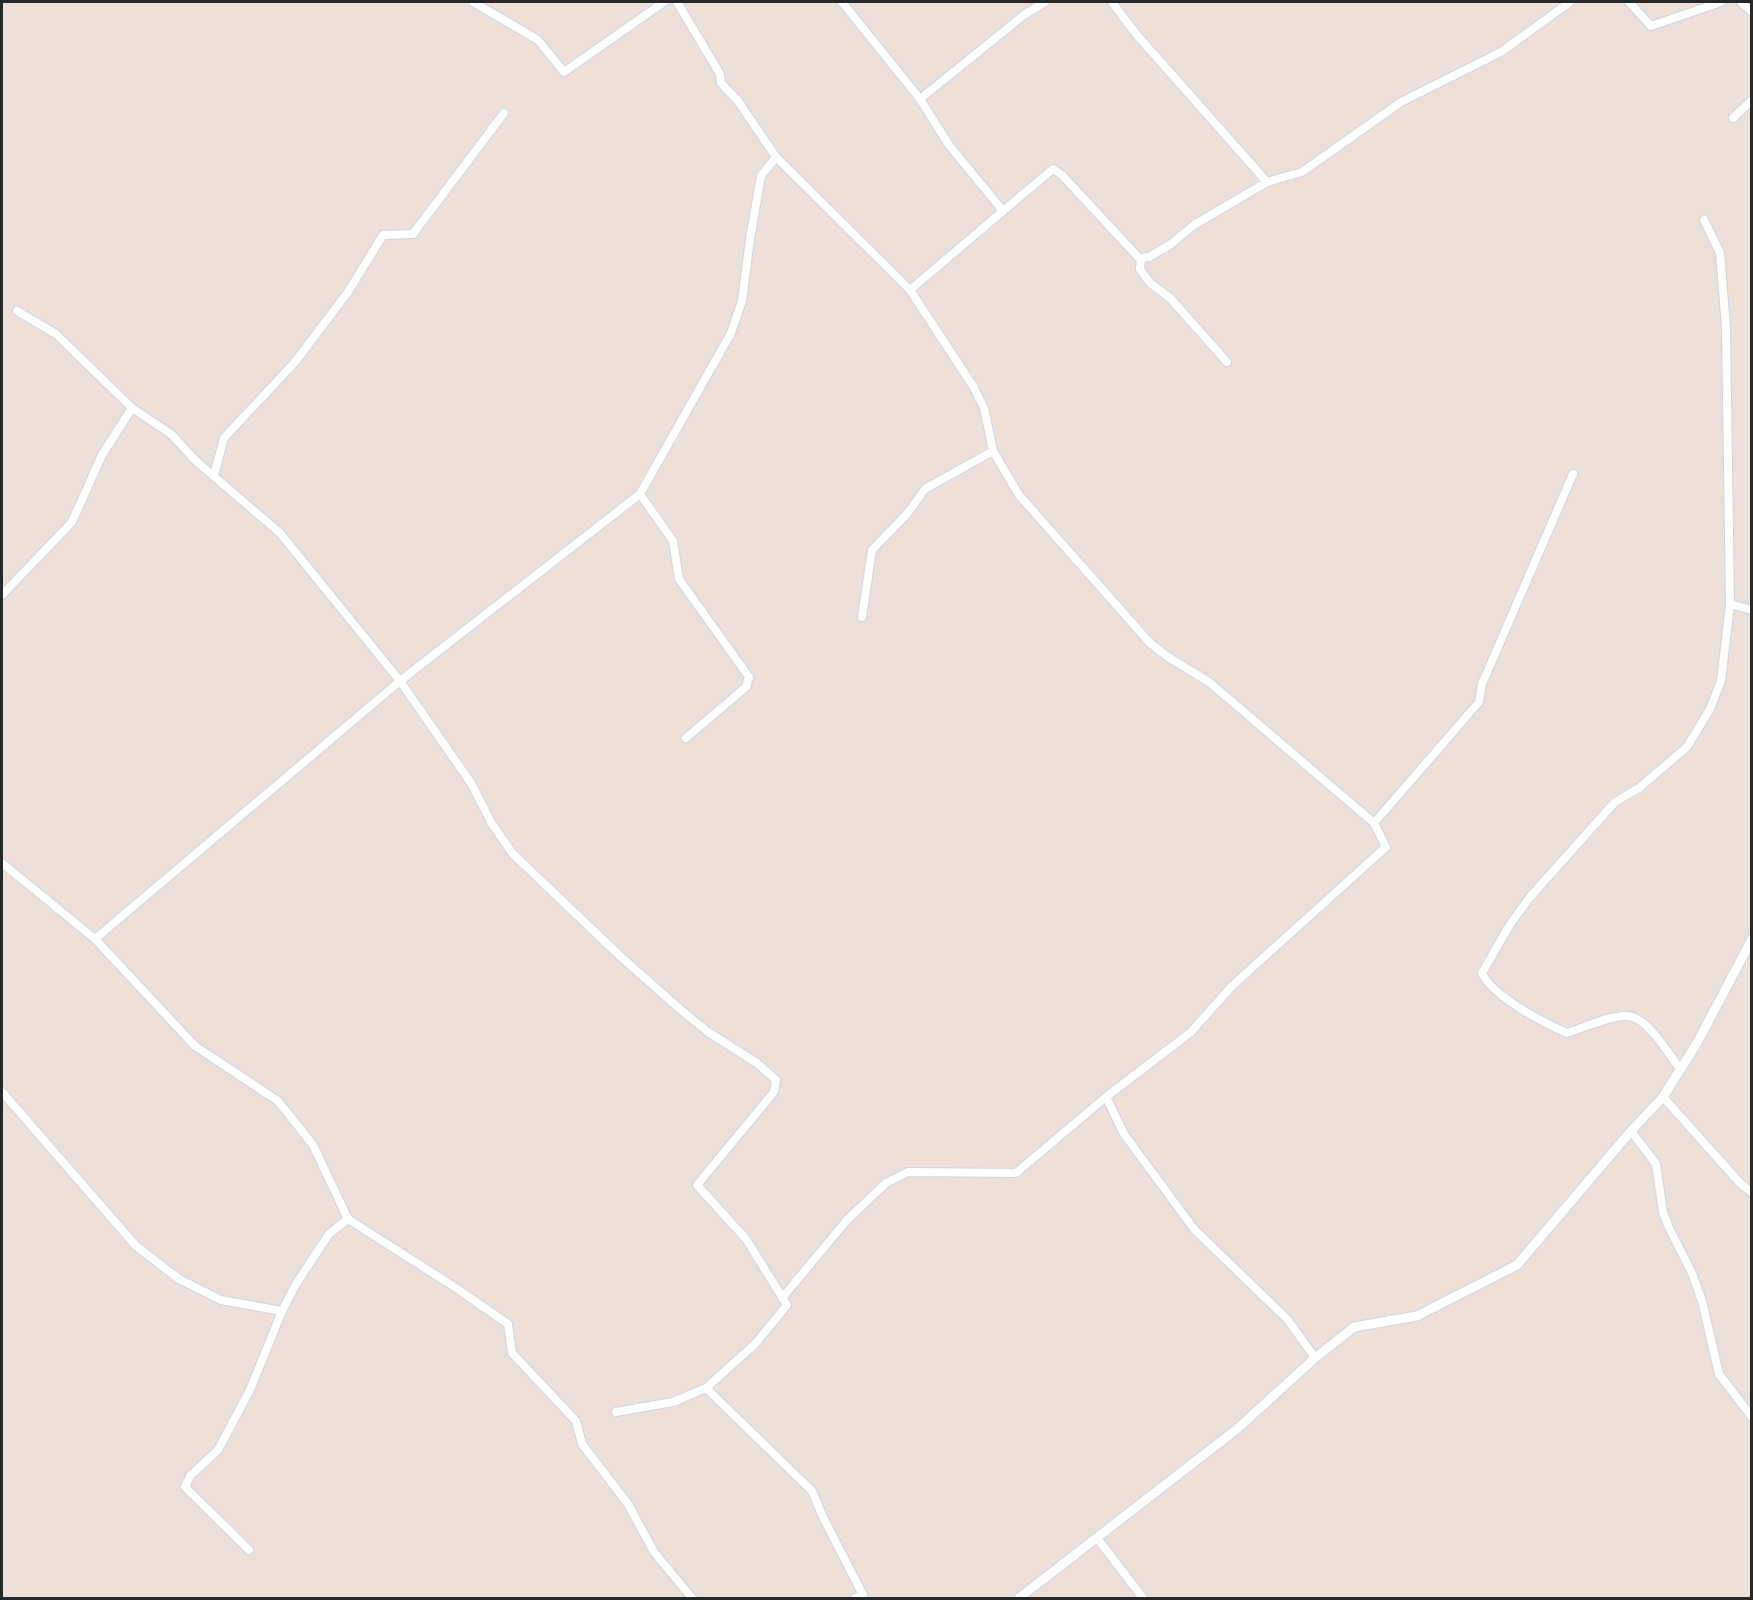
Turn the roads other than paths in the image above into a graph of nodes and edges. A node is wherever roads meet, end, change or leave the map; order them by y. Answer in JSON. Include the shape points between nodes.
{"nodes":[{"id":1,"x":473,"y":2,"type":"edge"},
{"id":2,"x":664,"y":2,"type":"edge"},
{"id":3,"x":677,"y":2,"type":"edge"},
{"id":4,"x":842,"y":2,"type":"edge"},
{"id":5,"x":1045,"y":2,"type":"edge"},
{"id":6,"x":1112,"y":2,"type":"edge"},
{"id":7,"x":1570,"y":2,"type":"edge"},
{"id":8,"x":1629,"y":2,"type":"edge"},
{"id":9,"x":1721,"y":2,"type":"edge"},
{"id":10,"x":1741,"y":2,"type":"edge"},
{"id":11,"x":1752,"y":12,"type":"edge"},
{"id":12,"x":920,"y":99,"type":"junction"},
{"id":13,"x":1752,"y":100,"type":"edge"},
{"id":14,"x":504,"y":113,"type":"dead end"},
{"id":15,"x":1733,"y":118,"type":"dead end"},
{"id":16,"x":776,"y":157,"type":"junction"},
{"id":17,"x":1267,"y":182,"type":"junction"},
{"id":18,"x":1004,"y":211,"type":"junction"},
{"id":19,"x":1704,"y":220,"type":"dead end"},
{"id":20,"x":1139,"y":258,"type":"junction"},
{"id":21,"x":910,"y":290,"type":"junction"},
{"id":22,"x":17,"y":311,"type":"dead end"},
{"id":23,"x":1227,"y":362,"type":"dead end"},
{"id":24,"x":132,"y":408,"type":"junction"},
{"id":25,"x":993,"y":452,"type":"junction"},
{"id":26,"x":1573,"y":474,"type":"dead end"},
{"id":27,"x":214,"y":475,"type":"junction"},
{"id":28,"x":640,"y":494,"type":"junction"},
{"id":29,"x":2,"y":595,"type":"edge"},
{"id":30,"x":1730,"y":604,"type":"junction"},
{"id":31,"x":1752,"y":610,"type":"edge"},
{"id":32,"x":862,"y":616,"type":"dead end"},
{"id":33,"x":400,"y":681,"type":"junction"},
{"id":34,"x":686,"y":738,"type":"dead end"},
{"id":35,"x":1374,"y":823,"type":"junction"},
{"id":36,"x":2,"y":863,"type":"edge"},
{"id":37,"x":95,"y":939,"type":"junction"},
{"id":38,"x":1752,"y":939,"type":"edge"},
{"id":39,"x":1680,"y":1069,"type":"junction"},
{"id":40,"x":2,"y":1092,"type":"edge"},
{"id":41,"x":1106,"y":1097,"type":"junction"},
{"id":42,"x":1663,"y":1097,"type":"junction"},
{"id":43,"x":1631,"y":1131,"type":"junction"},
{"id":44,"x":1752,"y":1192,"type":"edge"},
{"id":45,"x":348,"y":1219,"type":"junction"},
{"id":46,"x":782,"y":1298,"type":"junction"},
{"id":47,"x":282,"y":1311,"type":"junction"},
{"id":48,"x":1315,"y":1358,"type":"junction"},
{"id":49,"x":706,"y":1388,"type":"junction"},
{"id":50,"x":616,"y":1412,"type":"dead end"},
{"id":51,"x":1752,"y":1417,"type":"edge"},
{"id":52,"x":1097,"y":1538,"type":"junction"},
{"id":53,"x":249,"y":1550,"type":"dead end"},
{"id":54,"x":862,"y":1597,"type":"edge"},
{"id":55,"x":692,"y":1599,"type":"edge"},
{"id":56,"x":1019,"y":1599,"type":"edge"},
{"id":57,"x":1143,"y":1599,"type":"edge"}],
"edges":[{"from":1,"to":2,"type":"street","via":[[538,40],[564,72]]},
{"from":3,"to":16,"type":"street","via":[[720,74],[721,83]]},
{"from":4,"to":12,"type":"street"},
{"from":5,"to":12,"type":"street"},
{"from":6,"to":17,"type":"street"},
{"from":7,"to":17,"type":"street","via":[[1501,52],[1401,102],[1302,172]]},
{"from":8,"to":9,"type":"street","via":[[1651,26]]},
{"from":10,"to":11,"type":"street"},
{"from":12,"to":18,"type":"street","via":[[949,145]]},
{"from":13,"to":15,"type":"street"},
{"from":14,"to":27,"type":"street","via":[[413,234],[383,235],[348,291],[295,362],[224,438]]},
{"from":16,"to":21,"type":"street"},
{"from":16,"to":28,"type":"street","via":[[761,176],[742,301],[731,333]]},
{"from":17,"to":20,"type":"street","via":[[1194,225],[1171,244],[1149,257]]},
{"from":18,"to":20,"type":"street","via":[[1053,169]]},
{"from":18,"to":21,"type":"street"},
{"from":19,"to":30,"type":"street","via":[[1720,253],[1725,309]]},
{"from":20,"to":23,"type":"street","via":[[1140,269],[1150,284],[1170,298]]},
{"from":21,"to":25,"type":"street","via":[[973,386],[984,408]]},
{"from":22,"to":24,"type":"street","via":[[56,334]]},
{"from":24,"to":27,"type":"street","via":[[171,434]]},
{"from":24,"to":29,"type":"street","via":[[102,455],[72,522]]},
{"from":25,"to":32,"type":"street","via":[[925,489],[872,550]]},
{"from":25,"to":35,"type":"street","via":[[1019,495],[1150,643],[1209,682]]},
{"from":26,"to":35,"type":"street","via":[[1482,684],[1479,702]]},
{"from":27,"to":33,"type":"street","via":[[280,533]]},
{"from":28,"to":33,"type":"street"},
{"from":28,"to":34,"type":"street","via":[[673,541],[679,579],[749,677],[746,687]]},
{"from":30,"to":31,"type":"street"},
{"from":30,"to":39,"type":"street","via":[[1721,681],[1710,710],[1686,747],[1640,788],[1615,802],[1530,897],[1482,973],[1507,999],[1567,1034],[1628,1016],[1647,1025]]},
{"from":33,"to":37,"type":"street"},
{"from":33,"to":46,"type":"street","via":[[471,783],[513,854],[681,1010],[776,1080],[774,1092],[698,1185],[746,1239]]},
{"from":35,"to":41,"type":"street","via":[[1386,847],[1232,986],[1191,1032]]},
{"from":36,"to":37,"type":"street"},
{"from":37,"to":45,"type":"street","via":[[195,1046],[278,1101],[313,1145]]},
{"from":38,"to":39,"type":"street"},
{"from":39,"to":42,"type":"street"},
{"from":40,"to":47,"type":"street","via":[[136,1246],[179,1279],[221,1300]]},
{"from":41,"to":46,"type":"street","via":[[1016,1173],[908,1172],[886,1183],[847,1220]]},
{"from":41,"to":48,"type":"street","via":[[1124,1134],[1194,1229],[1288,1320]]},
{"from":42,"to":43,"type":"street"},
{"from":42,"to":44,"type":"street"},
{"from":43,"to":48,"type":"street","via":[[1516,1265],[1417,1316],[1354,1327]]},
{"from":43,"to":51,"type":"street","via":[[1656,1164],[1663,1212],[1702,1301],[1719,1374]]},
{"from":45,"to":47,"type":"street","via":[[329,1233]]},
{"from":45,"to":55,"type":"street","via":[[508,1324],[512,1353],[576,1421],[582,1444],[628,1504],[654,1552]]},
{"from":46,"to":49,"type":"street","via":[[787,1305],[755,1344]]},
{"from":47,"to":53,"type":"street","via":[[250,1390],[218,1450],[190,1476],[184,1487]]},
{"from":48,"to":52,"type":"street","via":[[1237,1429]]},
{"from":49,"to":50,"type":"street","via":[[673,1402]]},
{"from":49,"to":54,"type":"street","via":[[812,1491]]},
{"from":52,"to":56,"type":"street"},
{"from":52,"to":57,"type":"street"}]}
